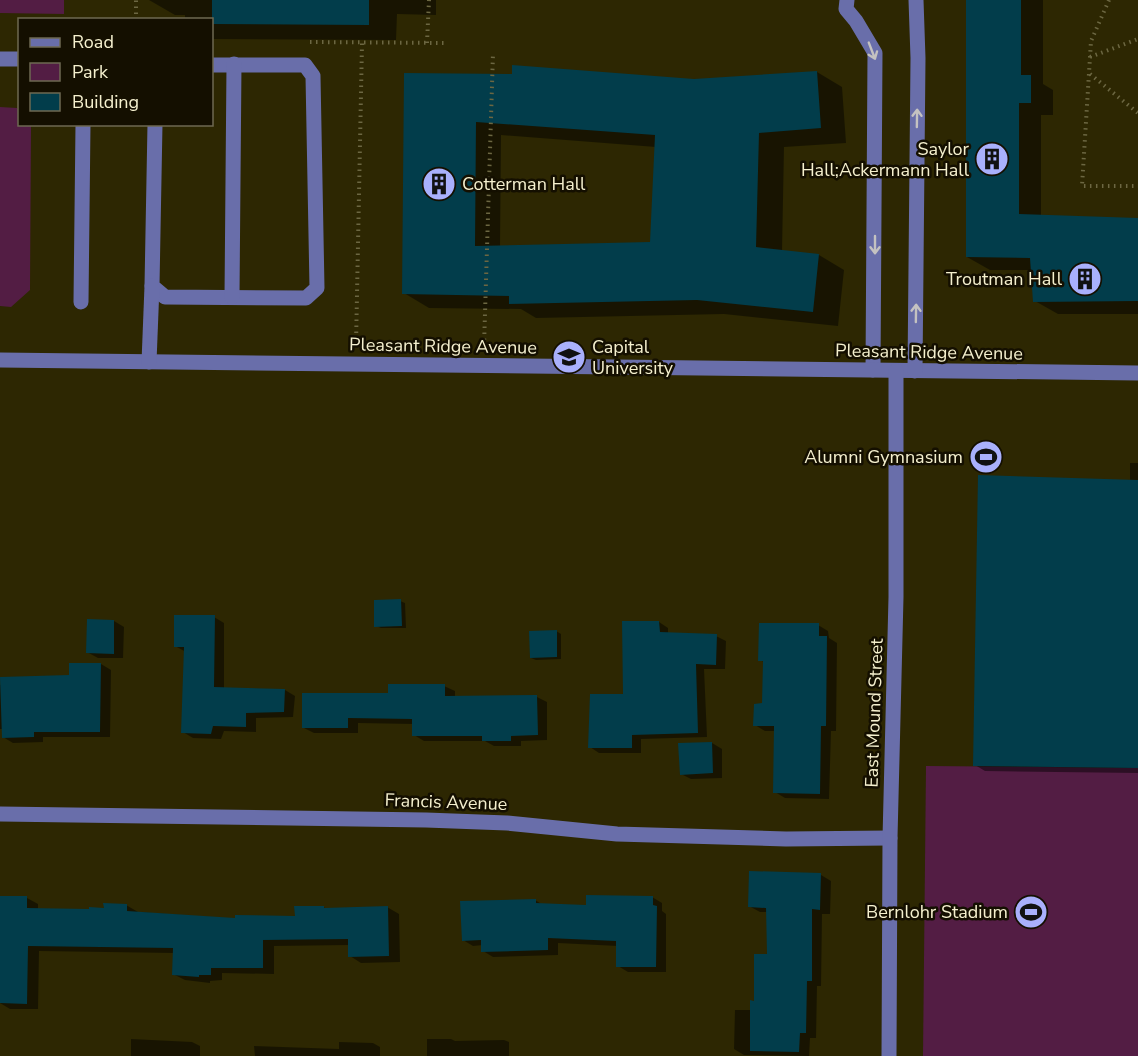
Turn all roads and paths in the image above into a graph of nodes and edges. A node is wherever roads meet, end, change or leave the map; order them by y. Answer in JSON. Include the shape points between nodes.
{"nodes":[{"id":1,"x":136,"y":0,"type":"edge"},
{"id":2,"x":429,"y":0,"type":"edge"},
{"id":3,"x":847,"y":0,"type":"edge"},
{"id":4,"x":916,"y":0,"type":"edge"},
{"id":5,"x":1109,"y":0,"type":"edge"},
{"id":6,"x":136,"y":18,"type":"edge"},
{"id":7,"x":1138,"y":39,"type":"edge"},
{"id":8,"x":304,"y":42,"type":"dead end"},
{"id":9,"x":362,"y":43,"type":"junction"},
{"id":10,"x":427,"y":43,"type":"junction"},
{"id":11,"x":447,"y":43,"type":"dead end"},
{"id":12,"x":493,"y":53,"type":"dead end"},
{"id":13,"x":1090,"y":57,"type":"junction"},
{"id":14,"x":0,"y":59,"type":"edge"},
{"id":15,"x":18,"y":59,"type":"edge"},
{"id":16,"x":213,"y":64,"type":"edge"},
{"id":17,"x":234,"y":64,"type":"junction"},
{"id":18,"x":1089,"y":73,"type":"junction"},
{"id":19,"x":1138,"y":113,"type":"edge"},
{"id":20,"x":83,"y":126,"type":"edge"},
{"id":21,"x":155,"y":126,"type":"edge"},
{"id":22,"x":1138,"y":186,"type":"edge"},
{"id":23,"x":152,"y":286,"type":"junction"},
{"id":24,"x":232,"y":297,"type":"junction"},
{"id":25,"x":81,"y":302,"type":"dead end"},
{"id":26,"x":0,"y":360,"type":"edge"},
{"id":27,"x":149,"y":362,"type":"junction"},
{"id":28,"x":356,"y":365,"type":"junction"},
{"id":29,"x":483,"y":366,"type":"junction"},
{"id":30,"x":873,"y":370,"type":"junction"},
{"id":31,"x":896,"y":371,"type":"junction"},
{"id":32,"x":915,"y":371,"type":"junction"},
{"id":33,"x":1138,"y":373,"type":"edge"},
{"id":34,"x":0,"y":814,"type":"edge"},
{"id":35,"x":890,"y":838,"type":"junction"},
{"id":36,"x":889,"y":1056,"type":"edge"}],
"edges":[{"from":1,"to":6,"type":"path"},
{"from":2,"to":10,"type":"path"},
{"from":3,"to":30,"type":"street","one_way":true,"via":[[846,9],[876,53]]},
{"from":32,"to":4,"type":"street","one_way":true},
{"from":5,"to":13,"type":"path","via":[[1091,41]]},
{"from":7,"to":13,"type":"path"},
{"from":8,"to":9,"type":"path"},
{"from":9,"to":10,"type":"path"},
{"from":9,"to":28,"type":"path"},
{"from":10,"to":11,"type":"path"},
{"from":12,"to":29,"type":"path"},
{"from":13,"to":18,"type":"path"},
{"from":14,"to":15,"type":"street"},
{"from":16,"to":17,"type":"street"},
{"from":17,"to":24,"type":"street"},
{"from":17,"to":24,"type":"street","via":[[305,65],[313,76],[317,288],[306,298]]},
{"from":18,"to":19,"type":"path"},
{"from":18,"to":22,"type":"path","via":[[1082,186]]},
{"from":20,"to":25,"type":"street"},
{"from":21,"to":23,"type":"street"},
{"from":23,"to":24,"type":"street","via":[[165,297]]},
{"from":23,"to":27,"type":"street"},
{"from":26,"to":27,"type":"street","name":"Pleasant Ridge Avenue"},
{"from":27,"to":28,"type":"street","name":"Pleasant Ridge Avenue"},
{"from":28,"to":29,"type":"street","name":"Pleasant Ridge Avenue"},
{"from":29,"to":30,"type":"street","name":"Pleasant Ridge Avenue"},
{"from":30,"to":31,"type":"street","name":"Pleasant Ridge Avenue"},
{"from":31,"to":32,"type":"street","name":"Pleasant Ridge Avenue"},
{"from":31,"to":35,"type":"street","name":"East Mound Street","via":[[897,597]]},
{"from":32,"to":33,"type":"street","name":"Pleasant Ridge Avenue"},
{"from":34,"to":35,"type":"street","name":"Francis Avenue","via":[[426,820],[617,834]]},
{"from":35,"to":36,"type":"street","name":"East Mound Street"}]}
